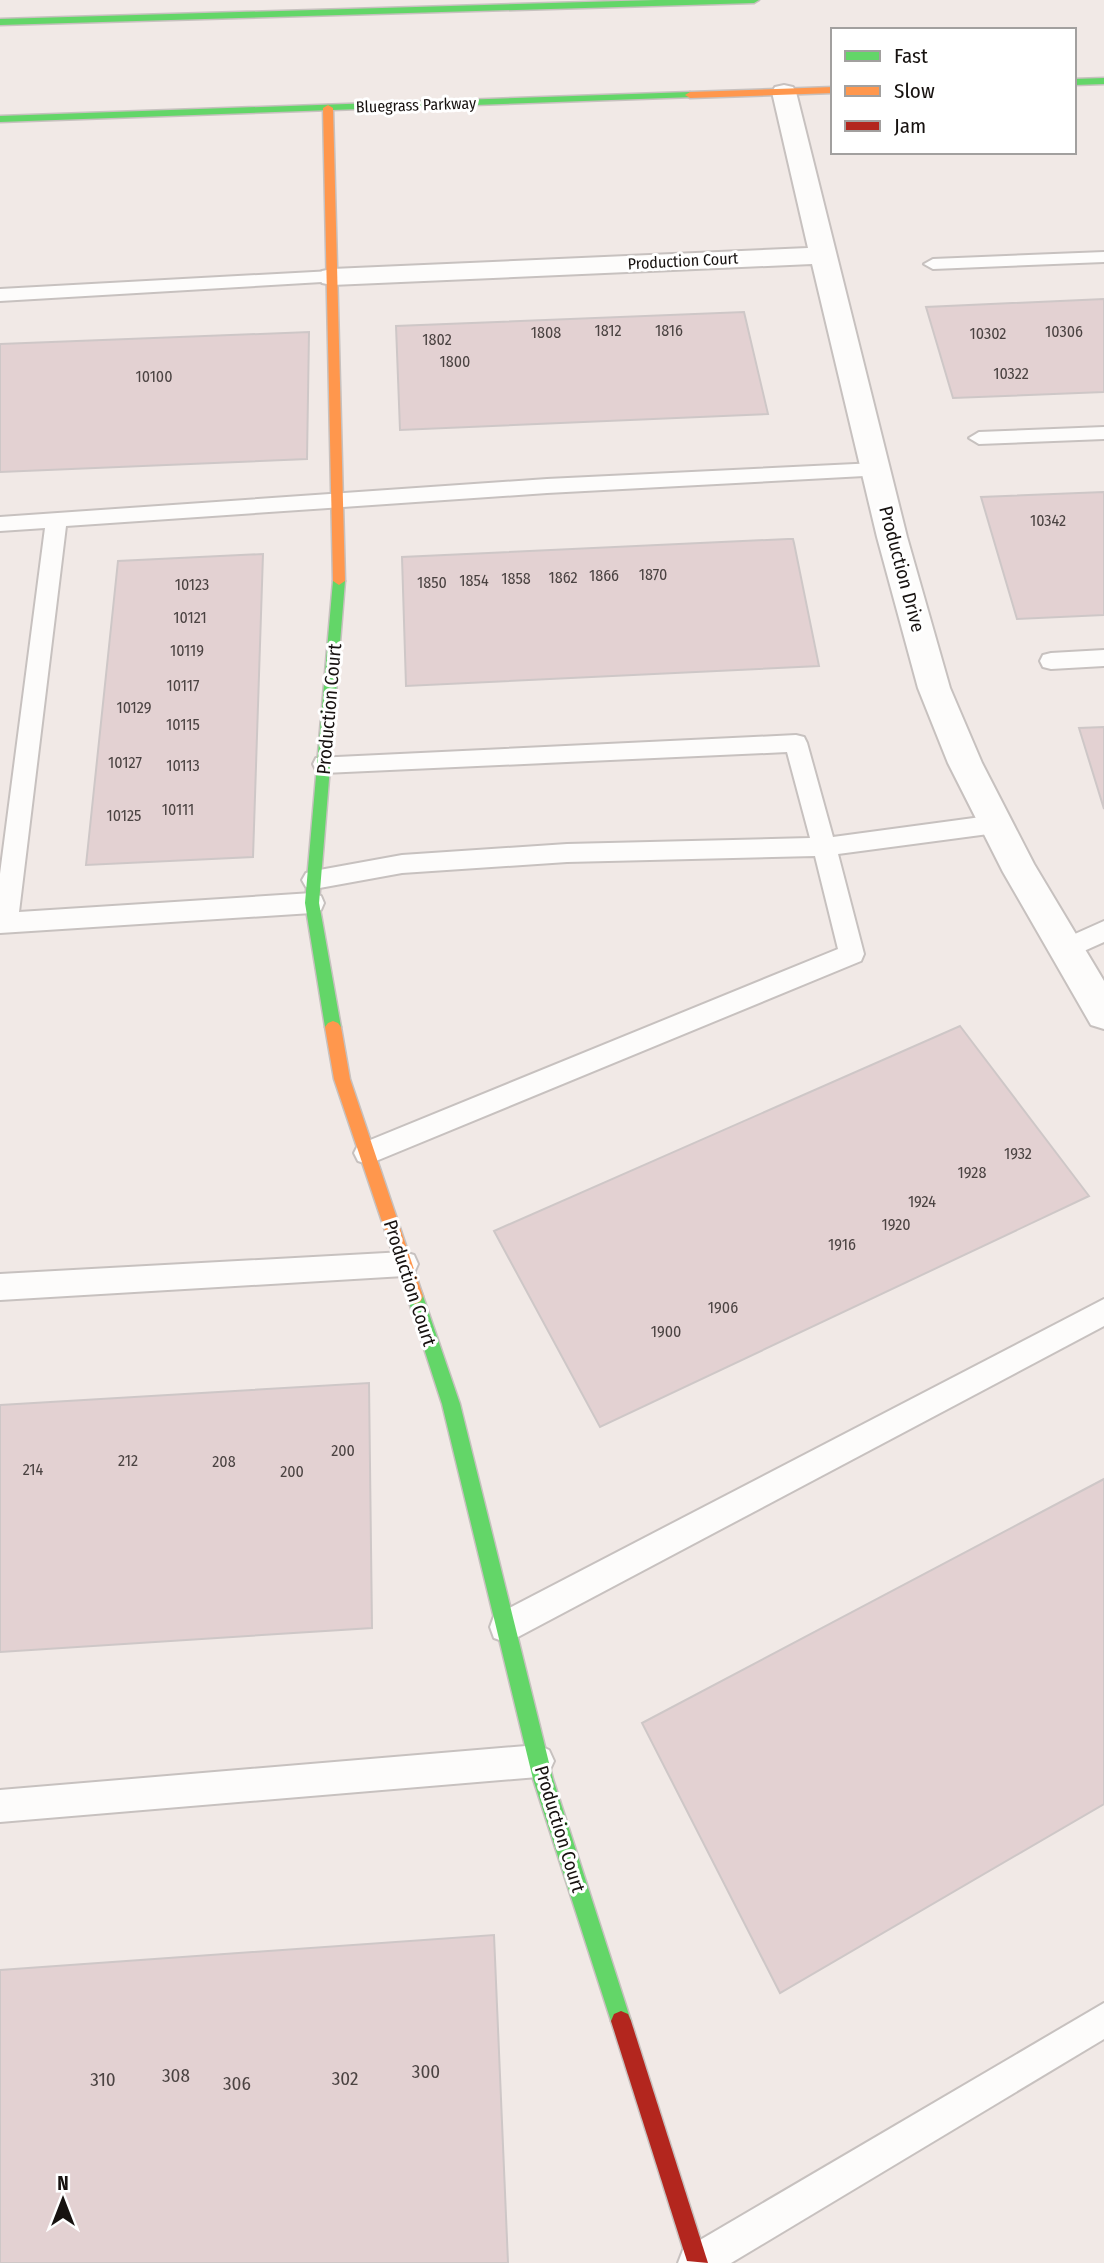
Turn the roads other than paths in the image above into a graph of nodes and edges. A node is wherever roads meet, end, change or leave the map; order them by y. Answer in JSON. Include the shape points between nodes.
{"nodes":[{"id":1,"x":754,"y":0,"type":"edge"},
{"id":2,"x":0,"y":22,"type":"edge"},
{"id":3,"x":1104,"y":81,"type":"edge"},
{"id":4,"x":1076,"y":82,"type":"edge"},
{"id":5,"x":831,"y":90,"type":"edge"},
{"id":6,"x":784,"y":92,"type":"junction"},
{"id":7,"x":328,"y":108,"type":"junction"},
{"id":8,"x":0,"y":119,"type":"edge"},
{"id":9,"x":824,"y":255,"type":"junction"},
{"id":10,"x":1104,"y":257,"type":"edge"},
{"id":11,"x":933,"y":264,"type":"dead end"},
{"id":12,"x":332,"y":277,"type":"junction"},
{"id":13,"x":0,"y":295,"type":"edge"},
{"id":14,"x":1104,"y":433,"type":"edge"},
{"id":15,"x":979,"y":438,"type":"dead end"},
{"id":16,"x":876,"y":470,"type":"junction"},
{"id":17,"x":338,"y":501,"type":"junction"},
{"id":18,"x":56,"y":520,"type":"junction"},
{"id":19,"x":0,"y":524,"type":"edge"},
{"id":20,"x":1104,"y":658,"type":"edge"},
{"id":21,"x":1051,"y":661,"type":"dead end"},
{"id":22,"x":324,"y":764,"type":"junction"},
{"id":23,"x":996,"y":824,"type":"junction"},
{"id":24,"x":824,"y":847,"type":"junction"},
{"id":25,"x":313,"y":891,"type":"junction"},
{"id":26,"x":3,"y":923,"type":"edge"},
{"id":27,"x":1104,"y":931,"type":"edge"},
{"id":28,"x":1066,"y":949,"type":"junction"},
{"id":29,"x":1104,"y":1014,"type":"edge"},
{"id":30,"x":367,"y":1153,"type":"junction"},
{"id":31,"x":404,"y":1264,"type":"junction"},
{"id":32,"x":0,"y":1287,"type":"edge"},
{"id":33,"x":1104,"y":1312,"type":"edge"},
{"id":34,"x":505,"y":1627,"type":"junction"},
{"id":35,"x":538,"y":1761,"type":"junction"},
{"id":36,"x":0,"y":1806,"type":"edge"},
{"id":37,"x":1104,"y":2020,"type":"edge"},
{"id":38,"x":697,"y":2262,"type":"edge"}],
"edges":[{"from":1,"to":2,"type":"main road"},
{"from":3,"to":4,"type":"main road"},
{"from":5,"to":6,"type":"main road","name":"Bluegrass Parkway"},
{"from":6,"to":7,"type":"main road","name":"Bluegrass Parkway"},
{"from":6,"to":9,"type":"street","name":"Production Drive"},
{"from":7,"to":8,"type":"main road","name":"Bluegrass Parkway"},
{"from":7,"to":12,"type":"main road","name":"Production Court"},
{"from":9,"to":12,"type":"street","name":"Production Court"},
{"from":9,"to":16,"type":"street","name":"Production Drive"},
{"from":10,"to":11,"type":"lane"},
{"from":12,"to":13,"type":"lane"},
{"from":12,"to":17,"type":"main road","name":"Production Court"},
{"from":14,"to":15,"type":"lane"},
{"from":16,"to":17,"type":"lane"},
{"from":16,"to":23,"type":"street","name":"Production Drive","via":[[934,688]]},
{"from":17,"to":18,"type":"lane"},
{"from":17,"to":22,"type":"main road","name":"Production Court","via":[[340,589]]},
{"from":18,"to":19,"type":"lane"},
{"from":18,"to":26,"type":"lane"},
{"from":20,"to":21,"type":"lane"},
{"from":22,"to":24,"type":"lane","via":[[796,743]]},
{"from":22,"to":25,"type":"main road","name":"Production Court"},
{"from":23,"to":24,"type":"lane"},
{"from":23,"to":28,"type":"street","name":"Production Drive"},
{"from":24,"to":25,"type":"lane","via":[[402,864]]},
{"from":24,"to":30,"type":"lane","via":[[852,954]]},
{"from":25,"to":26,"type":"lane"},
{"from":25,"to":30,"type":"main road","name":"Production Court","via":[[342,1079]]},
{"from":27,"to":28,"type":"lane"},
{"from":28,"to":29,"type":"street","name":"Production Drive"},
{"from":30,"to":31,"type":"main road","name":"Production Court"},
{"from":31,"to":32,"type":"lane"},
{"from":31,"to":34,"type":"main road","name":"Production Court","via":[[451,1404]]},
{"from":33,"to":34,"type":"lane"},
{"from":34,"to":35,"type":"main road","name":"Production Court"},
{"from":35,"to":36,"type":"lane"},
{"from":35,"to":38,"type":"main road","name":"Production Court"},
{"from":37,"to":38,"type":"lane"}]}
